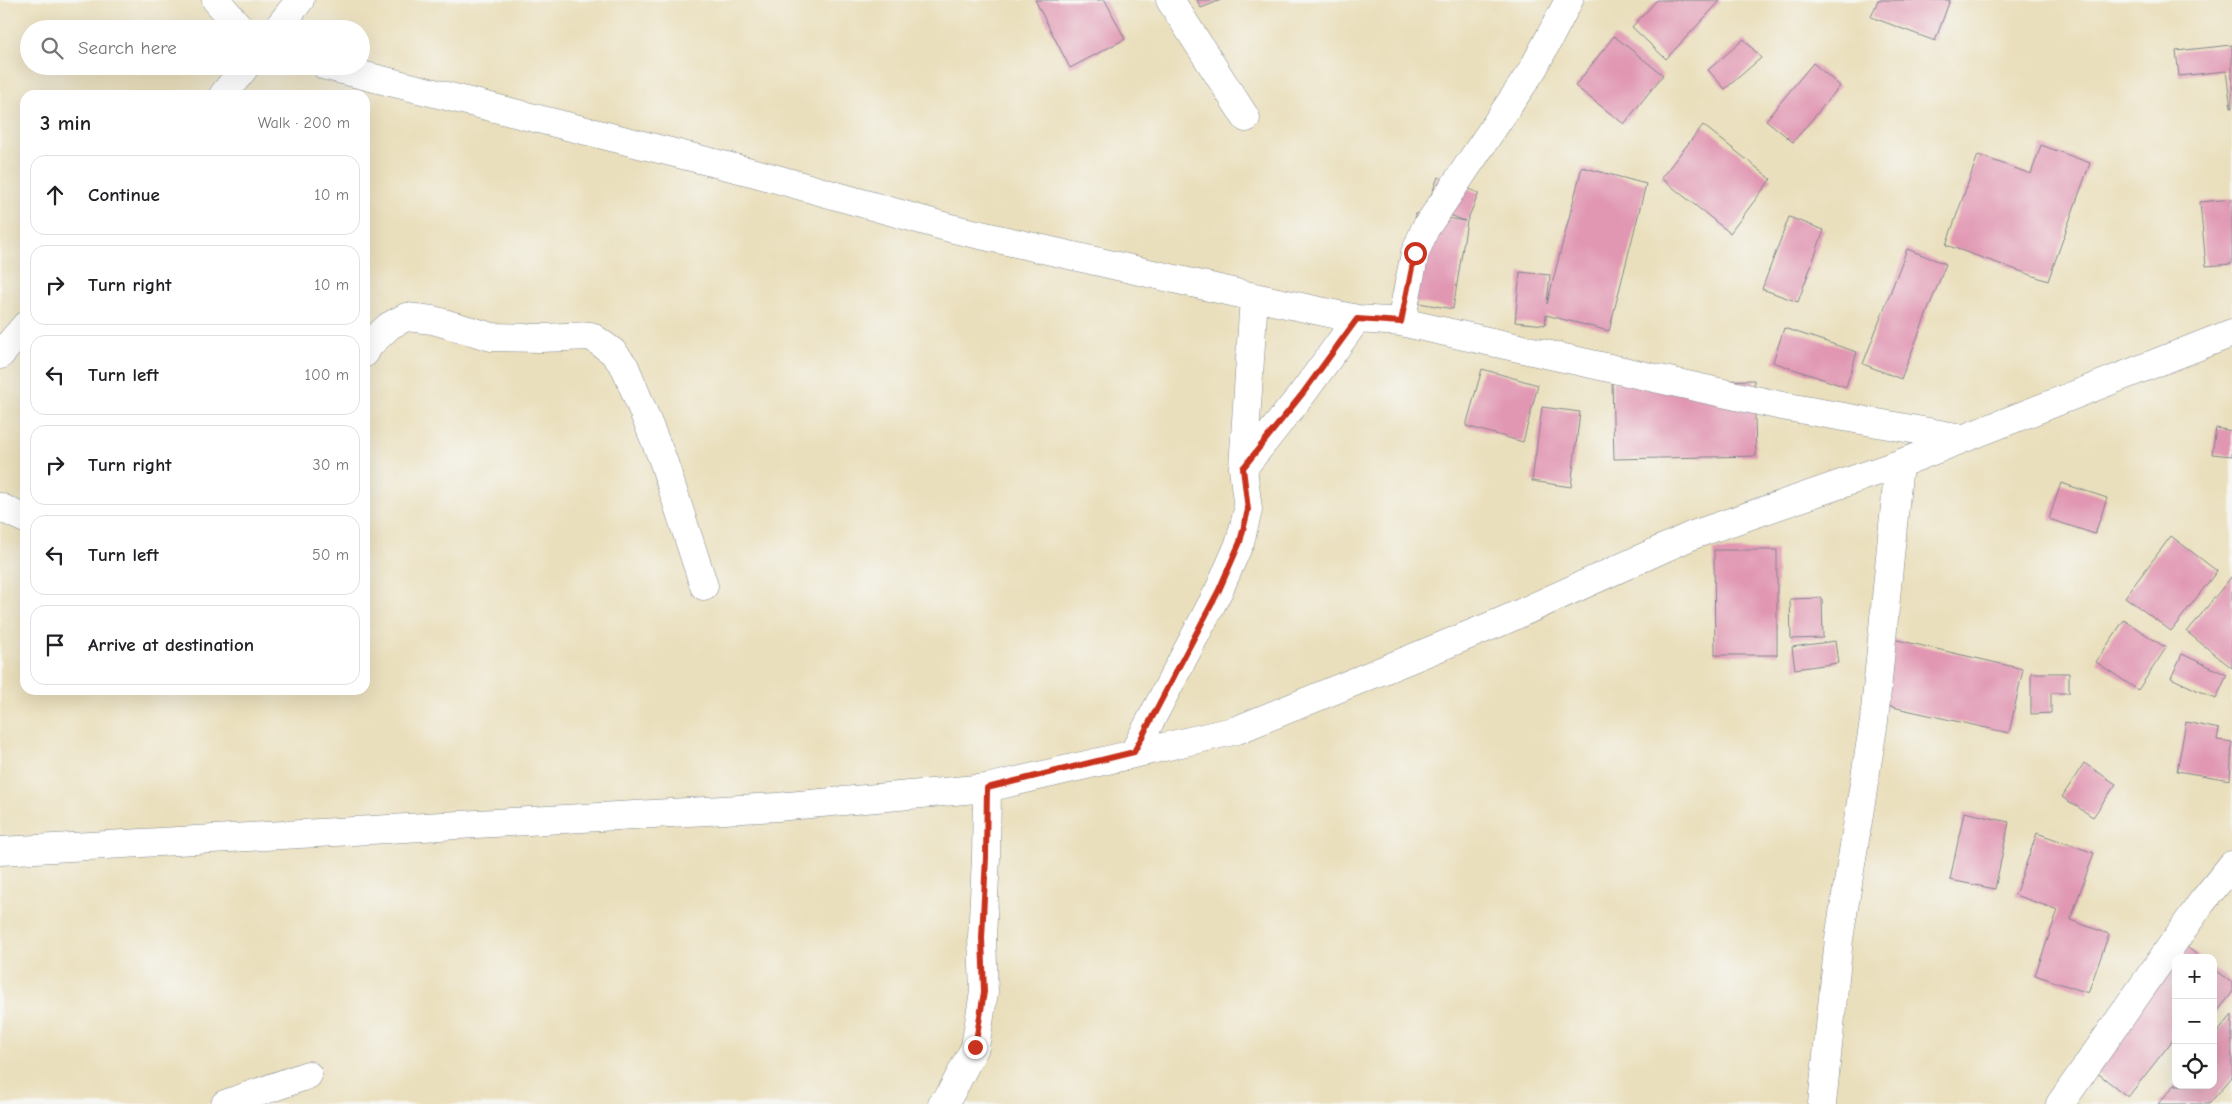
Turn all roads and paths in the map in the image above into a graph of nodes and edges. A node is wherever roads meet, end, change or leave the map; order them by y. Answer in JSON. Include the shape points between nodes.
{"nodes":[{"id":1,"x":216,"y":0,"type":"edge"},
{"id":2,"x":300,"y":0,"type":"edge"},
{"id":3,"x":1170,"y":0,"type":"edge"},
{"id":4,"x":1569,"y":0,"type":"edge"},
{"id":5,"x":233,"y":20,"type":"edge"},
{"id":6,"x":284,"y":20,"type":"edge"},
{"id":7,"x":239,"y":75,"type":"edge"},
{"id":8,"x":362,"y":75,"type":"edge"},
{"id":9,"x":227,"y":90,"type":"edge"},
{"id":10,"x":1246,"y":118,"type":"dead end"},
{"id":11,"x":1254,"y":298,"type":"junction"},
{"id":12,"x":1357,"y":319,"type":"junction"},
{"id":13,"x":1401,"y":322,"type":"junction"},
{"id":14,"x":20,"y":331,"type":"edge"},
{"id":15,"x":2232,"y":334,"type":"edge"},
{"id":16,"x":370,"y":344,"type":"edge"},
{"id":17,"x":2,"y":347,"type":"edge"},
{"id":18,"x":1962,"y":438,"type":"junction"},
{"id":19,"x":1899,"y":464,"type":"junction"},
{"id":20,"x":1243,"y":468,"type":"junction"},
{"id":21,"x":0,"y":507,"type":"edge"},
{"id":22,"x":20,"y":517,"type":"edge"},
{"id":23,"x":704,"y":586,"type":"dead end"},
{"id":24,"x":1134,"y":752,"type":"junction"},
{"id":25,"x":987,"y":788,"type":"junction"},
{"id":26,"x":0,"y":852,"type":"edge"},
{"id":27,"x":2232,"y":864,"type":"edge"},
{"id":28,"x":308,"y":1075,"type":"dead end"},
{"id":29,"x":225,"y":1104,"type":"edge"},
{"id":30,"x":942,"y":1104,"type":"edge"},
{"id":31,"x":1822,"y":1104,"type":"edge"},
{"id":32,"x":2060,"y":1104,"type":"edge"}],
"edges":[{"from":1,"to":5,"type":"street"},
{"from":2,"to":6,"type":"street"},
{"from":3,"to":10,"type":"street"},
{"from":4,"to":13,"type":"street","via":[[1533,69],[1425,229],[1415,253]]},
{"from":7,"to":9,"type":"street"},
{"from":8,"to":11,"type":"street","via":[[759,174],[950,228]]},
{"from":11,"to":12,"type":"street"},
{"from":11,"to":20,"type":"street"},
{"from":12,"to":13,"type":"street"},
{"from":12,"to":20,"type":"street"},
{"from":13,"to":18,"type":"street","via":[[1782,406]]},
{"from":14,"to":17,"type":"street"},
{"from":15,"to":18,"type":"street"},
{"from":16,"to":23,"type":"street","via":[[389,326],[406,316],[434,320],[492,337],[591,336],[613,352],[625,367],[663,460]]},
{"from":18,"to":19,"type":"street"},
{"from":19,"to":24,"type":"street","via":[[1693,535],[1503,621],[1237,730]]},
{"from":19,"to":31,"type":"street","via":[[1874,721],[1839,938]]},
{"from":20,"to":24,"type":"street","via":[[1248,510],[1240,542],[1219,590]]},
{"from":21,"to":22,"type":"street"},
{"from":24,"to":25,"type":"street"},
{"from":25,"to":26,"type":"street","via":[[777,807]]},
{"from":25,"to":30,"type":"street","via":[[982,938],[984,992],[975,1047]]},
{"from":27,"to":32,"type":"street"},
{"from":28,"to":29,"type":"street"}]}
